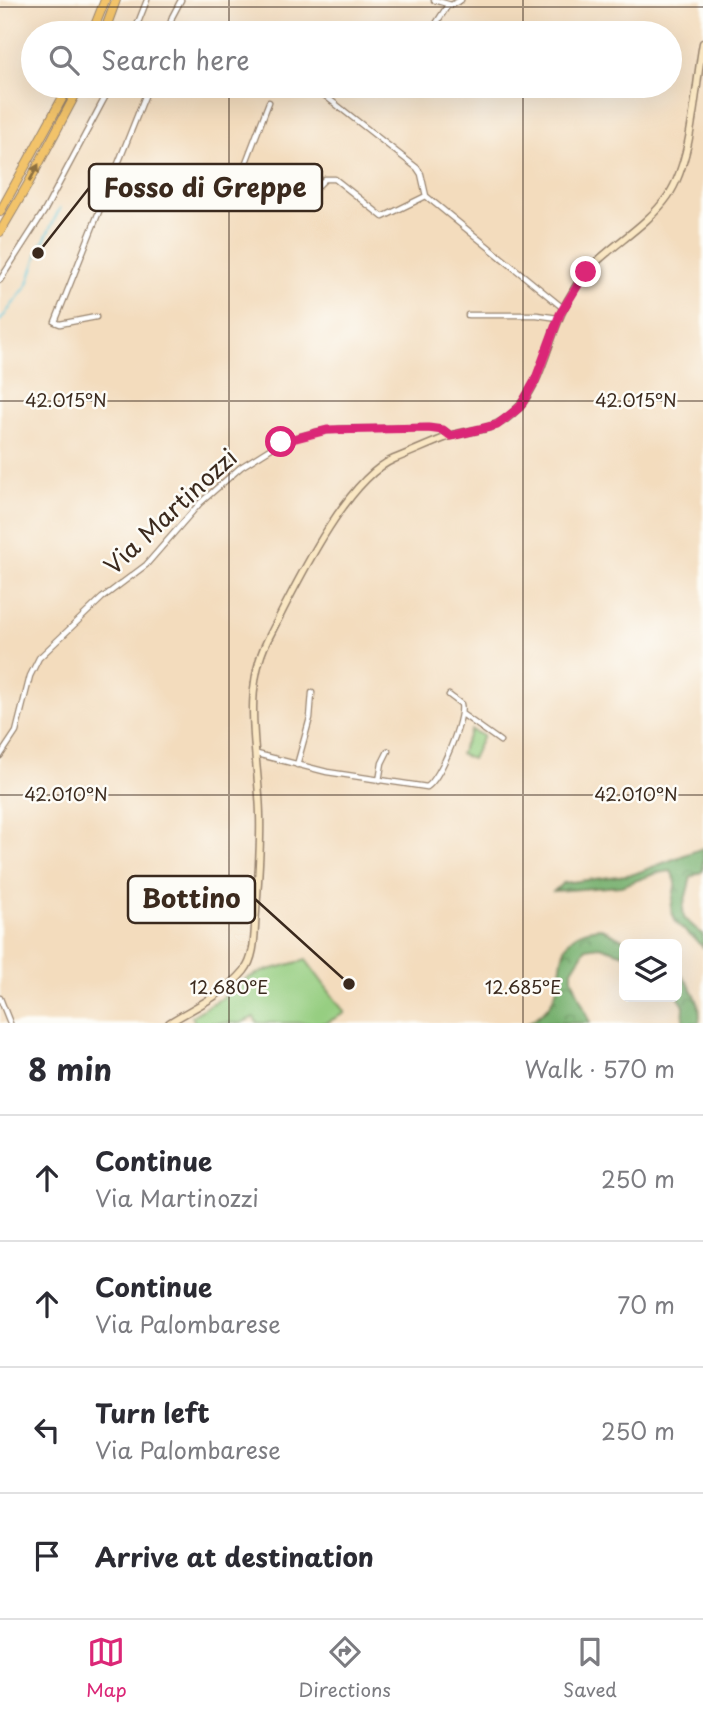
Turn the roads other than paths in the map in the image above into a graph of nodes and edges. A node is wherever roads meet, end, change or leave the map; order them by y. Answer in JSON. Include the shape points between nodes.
{"nodes":[{"id":1,"x":105,"y":0,"type":"edge"},
{"id":2,"x":116,"y":0,"type":"edge"},
{"id":3,"x":147,"y":0,"type":"edge"},
{"id":4,"x":181,"y":0,"type":"edge"},
{"id":5,"x":434,"y":0,"type":"edge"},
{"id":6,"x":461,"y":0,"type":"edge"},
{"id":7,"x":448,"y":5,"type":"junction"},
{"id":8,"x":97,"y":21,"type":"edge"},
{"id":9,"x":108,"y":21,"type":"edge"},
{"id":10,"x":139,"y":21,"type":"edge"},
{"id":11,"x":171,"y":21,"type":"edge"},
{"id":12,"x":438,"y":21,"type":"edge"},
{"id":13,"x":703,"y":43,"type":"edge"},
{"id":14,"x":700,"y":81,"type":"edge"},
{"id":15,"x":62,"y":98,"type":"edge"},
{"id":16,"x":74,"y":98,"type":"edge"},
{"id":17,"x":105,"y":98,"type":"edge"},
{"id":18,"x":144,"y":98,"type":"edge"},
{"id":19,"x":328,"y":98,"type":"edge"},
{"id":20,"x":269,"y":102,"type":"dead end"},
{"id":21,"x":245,"y":165,"type":"junction"},
{"id":22,"x":229,"y":191,"type":"dead end"},
{"id":23,"x":426,"y":196,"type":"junction"},
{"id":24,"x":0,"y":212,"type":"edge"},
{"id":25,"x":0,"y":232,"type":"edge"},
{"id":26,"x":0,"y":280,"type":"edge"},
{"id":27,"x":563,"y":308,"type":"junction"},
{"id":28,"x":468,"y":315,"type":"dead end"},
{"id":29,"x":96,"y":317,"type":"dead end"},
{"id":30,"x":558,"y":318,"type":"junction"},
{"id":31,"x":451,"y":436,"type":"junction"},
{"id":32,"x":312,"y":693,"type":"dead end"},
{"id":33,"x":449,"y":695,"type":"dead end"},
{"id":34,"x":462,"y":714,"type":"junction"},
{"id":35,"x":500,"y":741,"type":"dead end"},
{"id":36,"x":388,"y":751,"type":"dead end"},
{"id":37,"x":257,"y":754,"type":"junction"},
{"id":38,"x":0,"y":756,"type":"edge"},
{"id":39,"x":297,"y":765,"type":"junction"},
{"id":40,"x":379,"y":781,"type":"junction"},
{"id":41,"x":0,"y":998,"type":"edge"},
{"id":42,"x":180,"y":1020,"type":"edge"},
{"id":43,"x":9,"y":1023,"type":"edge"},
{"id":44,"x":169,"y":1023,"type":"edge"}],
"edges":[{"from":1,"to":8,"type":"highway"},
{"from":2,"to":9,"type":"highway"},
{"from":3,"to":10,"type":"street"},
{"from":4,"to":11,"type":"street"},
{"from":5,"to":7,"type":"street"},
{"from":6,"to":7,"type":"street"},
{"from":7,"to":12,"type":"street"},
{"from":13,"to":14,"type":"main road"},
{"from":14,"to":27,"type":"main road","via":[[684,157],[672,189],[652,214],[588,270]]},
{"from":15,"to":24,"type":"highway"},
{"from":25,"to":16,"type":"highway","one_way":true},
{"from":17,"to":26,"type":"street","via":[[45,210]]},
{"from":18,"to":29,"type":"street","via":[[55,322]]},
{"from":19,"to":23,"type":"street","via":[[418,169]]},
{"from":20,"to":21,"type":"street"},
{"from":21,"to":22,"type":"street"},
{"from":21,"to":23,"type":"street","via":[[296,203],[330,178],[383,217]]},
{"from":23,"to":27,"type":"street"},
{"from":27,"to":30,"type":"main road"},
{"from":28,"to":30,"type":"street"},
{"from":30,"to":31,"type":"main road","via":[[535,381],[520,407],[497,425]]},
{"from":31,"to":37,"type":"main road","via":[[374,471],[317,546],[257,667],[253,691]]},
{"from":31,"to":38,"type":"street","name":"Via Martinozzi","via":[[428,428],[320,431],[281,442],[240,467],[200,503],[146,565],[95,604],[37,660],[16,732]]},
{"from":32,"to":39,"type":"street"},
{"from":33,"to":34,"type":"street","via":[[461,704]]},
{"from":34,"to":35,"type":"street"},
{"from":34,"to":40,"type":"street","via":[[430,785]]},
{"from":36,"to":40,"type":"street"},
{"from":37,"to":39,"type":"street"},
{"from":37,"to":42,"type":"main road","via":[[260,829],[250,959],[230,984]]},
{"from":39,"to":40,"type":"street"},
{"from":41,"to":43,"type":"street"},
{"from":42,"to":44,"type":"main road"}]}
